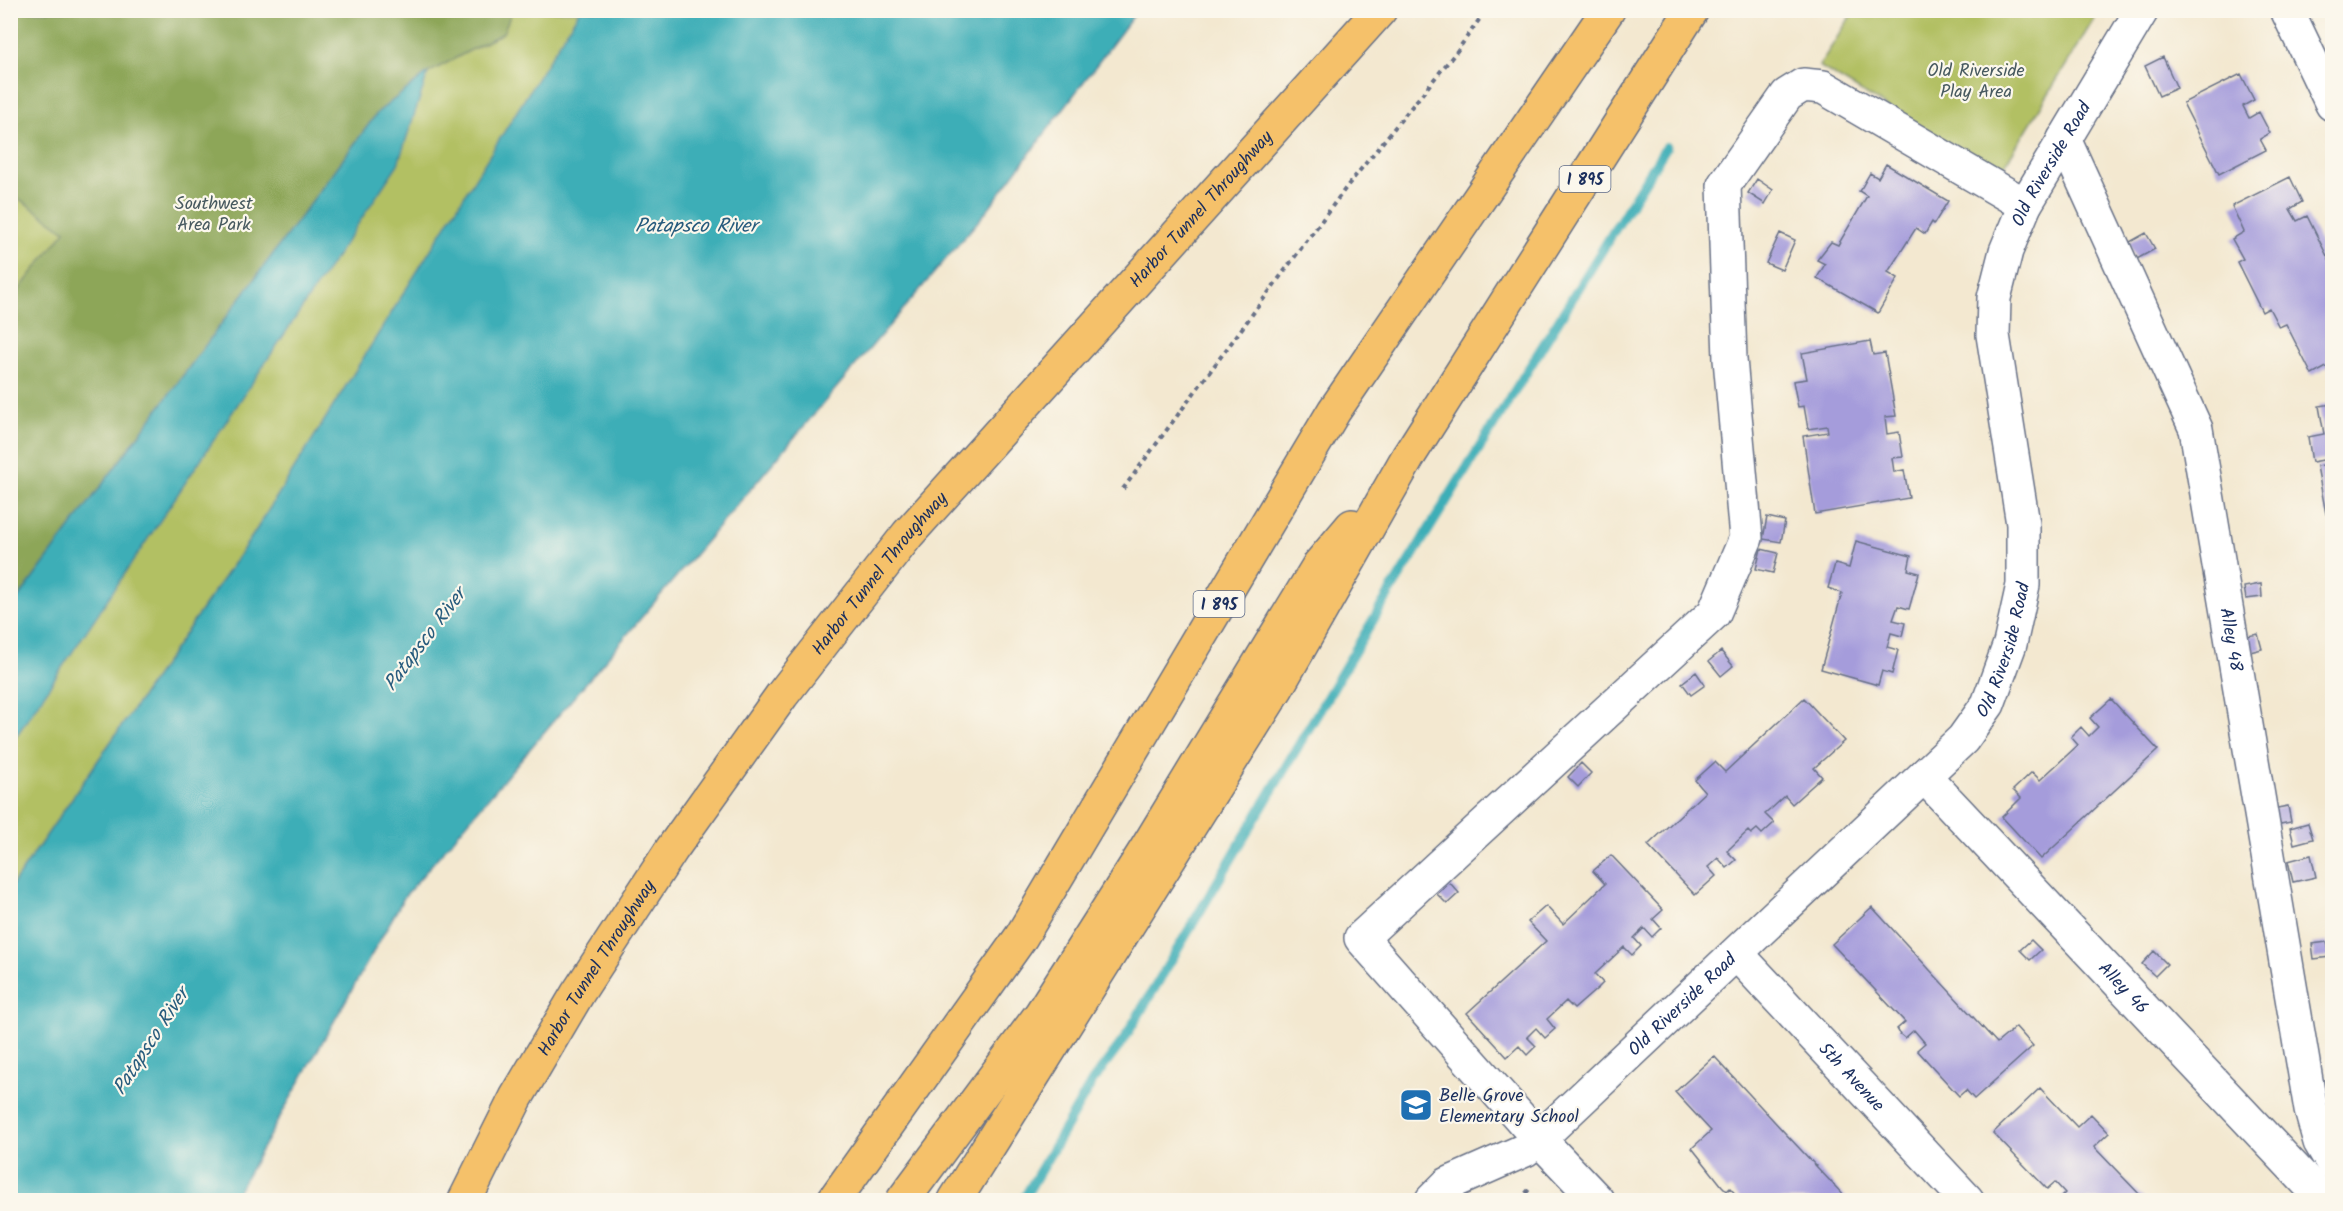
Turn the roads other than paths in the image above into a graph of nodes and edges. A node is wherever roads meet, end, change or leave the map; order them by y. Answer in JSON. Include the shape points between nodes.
{"nodes":[{"id":1,"x":1380,"y":10,"type":"edge"},
{"id":2,"x":1608,"y":10,"type":"edge"},
{"id":3,"x":1692,"y":10,"type":"edge"},
{"id":4,"x":2142,"y":10,"type":"edge"},
{"id":5,"x":2287,"y":10,"type":"edge"},
{"id":6,"x":2328,"y":84,"type":"edge"},
{"id":7,"x":2064,"y":139,"type":"junction"},
{"id":8,"x":2025,"y":205,"type":"junction"},
{"id":9,"x":1408,"y":457,"type":"junction"},
{"id":10,"x":1924,"y":776,"type":"junction"},
{"id":11,"x":1737,"y":954,"type":"junction"},
{"id":12,"x":1539,"y":1139,"type":"junction"},
{"id":13,"x":2332,"y":1162,"type":"edge"},
{"id":14,"x":465,"y":1200,"type":"edge"},
{"id":15,"x":834,"y":1200,"type":"edge"},
{"id":16,"x":903,"y":1200,"type":"edge"},
{"id":17,"x":955,"y":1200,"type":"edge"},
{"id":18,"x":1432,"y":1200,"type":"edge"},
{"id":19,"x":1597,"y":1200,"type":"edge"},
{"id":20,"x":1967,"y":1200,"type":"edge"},
{"id":21,"x":2324,"y":1200,"type":"edge"}],
"edges":[{"from":1,"to":14,"type":"highway","name":"Harbor Tunnel Throughway","via":[[908,534],[782,695],[672,849],[578,993],[516,1098]]},
{"from":2,"to":15,"type":"highway","number":"I 895","via":[[1334,411],[1021,937]]},
{"from":3,"to":9,"type":"highway","number":"I 895"},
{"from":4,"to":7,"type":"street","name":"Old Riverside Road"},
{"from":5,"to":6,"type":"street"},
{"from":7,"to":8,"type":"street","name":"Old Riverside Road"},
{"from":7,"to":13,"type":"street","name":"Alley 48","via":[[2196,429],[2311,1110],[2320,1142]]},
{"from":8,"to":10,"type":"street","name":"Old Riverside Road","via":[[1996,289],[1993,335],[2023,524],[2023,585],[2010,644],[1988,704],[1964,739]]},
{"from":8,"to":12,"type":"street","via":[[1823,87],[1803,85],[1787,95],[1724,185],[1730,359],[1746,538],[1714,613],[1361,938]]},
{"from":9,"to":16,"type":"highway","number":"I 895","via":[[1319,565],[1041,1014]]},
{"from":9,"to":17,"type":"highway","via":[[1276,689]]},
{"from":10,"to":11,"type":"street","name":"Old Riverside Road"},
{"from":10,"to":21,"type":"street","name":"Alley 46"},
{"from":11,"to":12,"type":"street","name":"Old Riverside Road"},
{"from":11,"to":20,"type":"street","name":"5th Avenue"},
{"from":12,"to":18,"type":"street","name":"Old Riverside Road","via":[[1525,1150],[1448,1184]]},
{"from":12,"to":19,"type":"street"}]}
